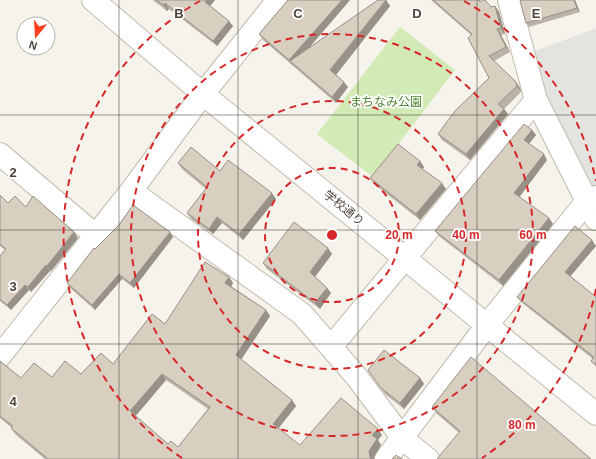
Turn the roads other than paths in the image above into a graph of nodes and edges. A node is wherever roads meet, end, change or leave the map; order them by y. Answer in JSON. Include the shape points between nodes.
{"nodes":[{"id":1,"x":93,"y":0,"type":"edge"},
{"id":2,"x":278,"y":0,"type":"edge"},
{"id":3,"x":508,"y":0,"type":"edge"},
{"id":4,"x":536,"y":93,"type":"junction"},
{"id":5,"x":203,"y":94,"type":"junction"},
{"id":6,"x":0,"y":154,"type":"edge"},
{"id":7,"x":130,"y":191,"type":"junction"},
{"id":8,"x":593,"y":206,"type":"edge"},
{"id":9,"x":95,"y":235,"type":"junction"},
{"id":10,"x":405,"y":258,"type":"junction"},
{"id":11,"x":487,"y":325,"type":"junction"},
{"id":12,"x":331,"y":347,"type":"junction"},
{"id":13,"x":0,"y":356,"type":"edge"},
{"id":14,"x":596,"y":414,"type":"edge"},
{"id":15,"x":403,"y":439,"type":"junction"},
{"id":16,"x":386,"y":459,"type":"edge"},
{"id":17,"x":428,"y":459,"type":"edge"}],
"edges":[{"from":1,"to":5,"type":"street","name":"学校通り"},
{"from":2,"to":5,"type":"street"},
{"from":3,"to":4,"type":"street"},
{"from":4,"to":8,"type":"street"},
{"from":4,"to":10,"type":"street"},
{"from":5,"to":7,"type":"street"},
{"from":5,"to":10,"type":"street","name":"学校通り"},
{"from":6,"to":9,"type":"street"},
{"from":7,"to":9,"type":"street"},
{"from":7,"to":12,"type":"street","via":[[302,314]]},
{"from":8,"to":11,"type":"street"},
{"from":9,"to":13,"type":"street"},
{"from":10,"to":11,"type":"street","name":"学校通り"},
{"from":10,"to":12,"type":"street"},
{"from":11,"to":14,"type":"street","name":"学校通り"},
{"from":11,"to":15,"type":"street"},
{"from":12,"to":15,"type":"street"},
{"from":15,"to":16,"type":"street"},
{"from":15,"to":17,"type":"street"}]}
